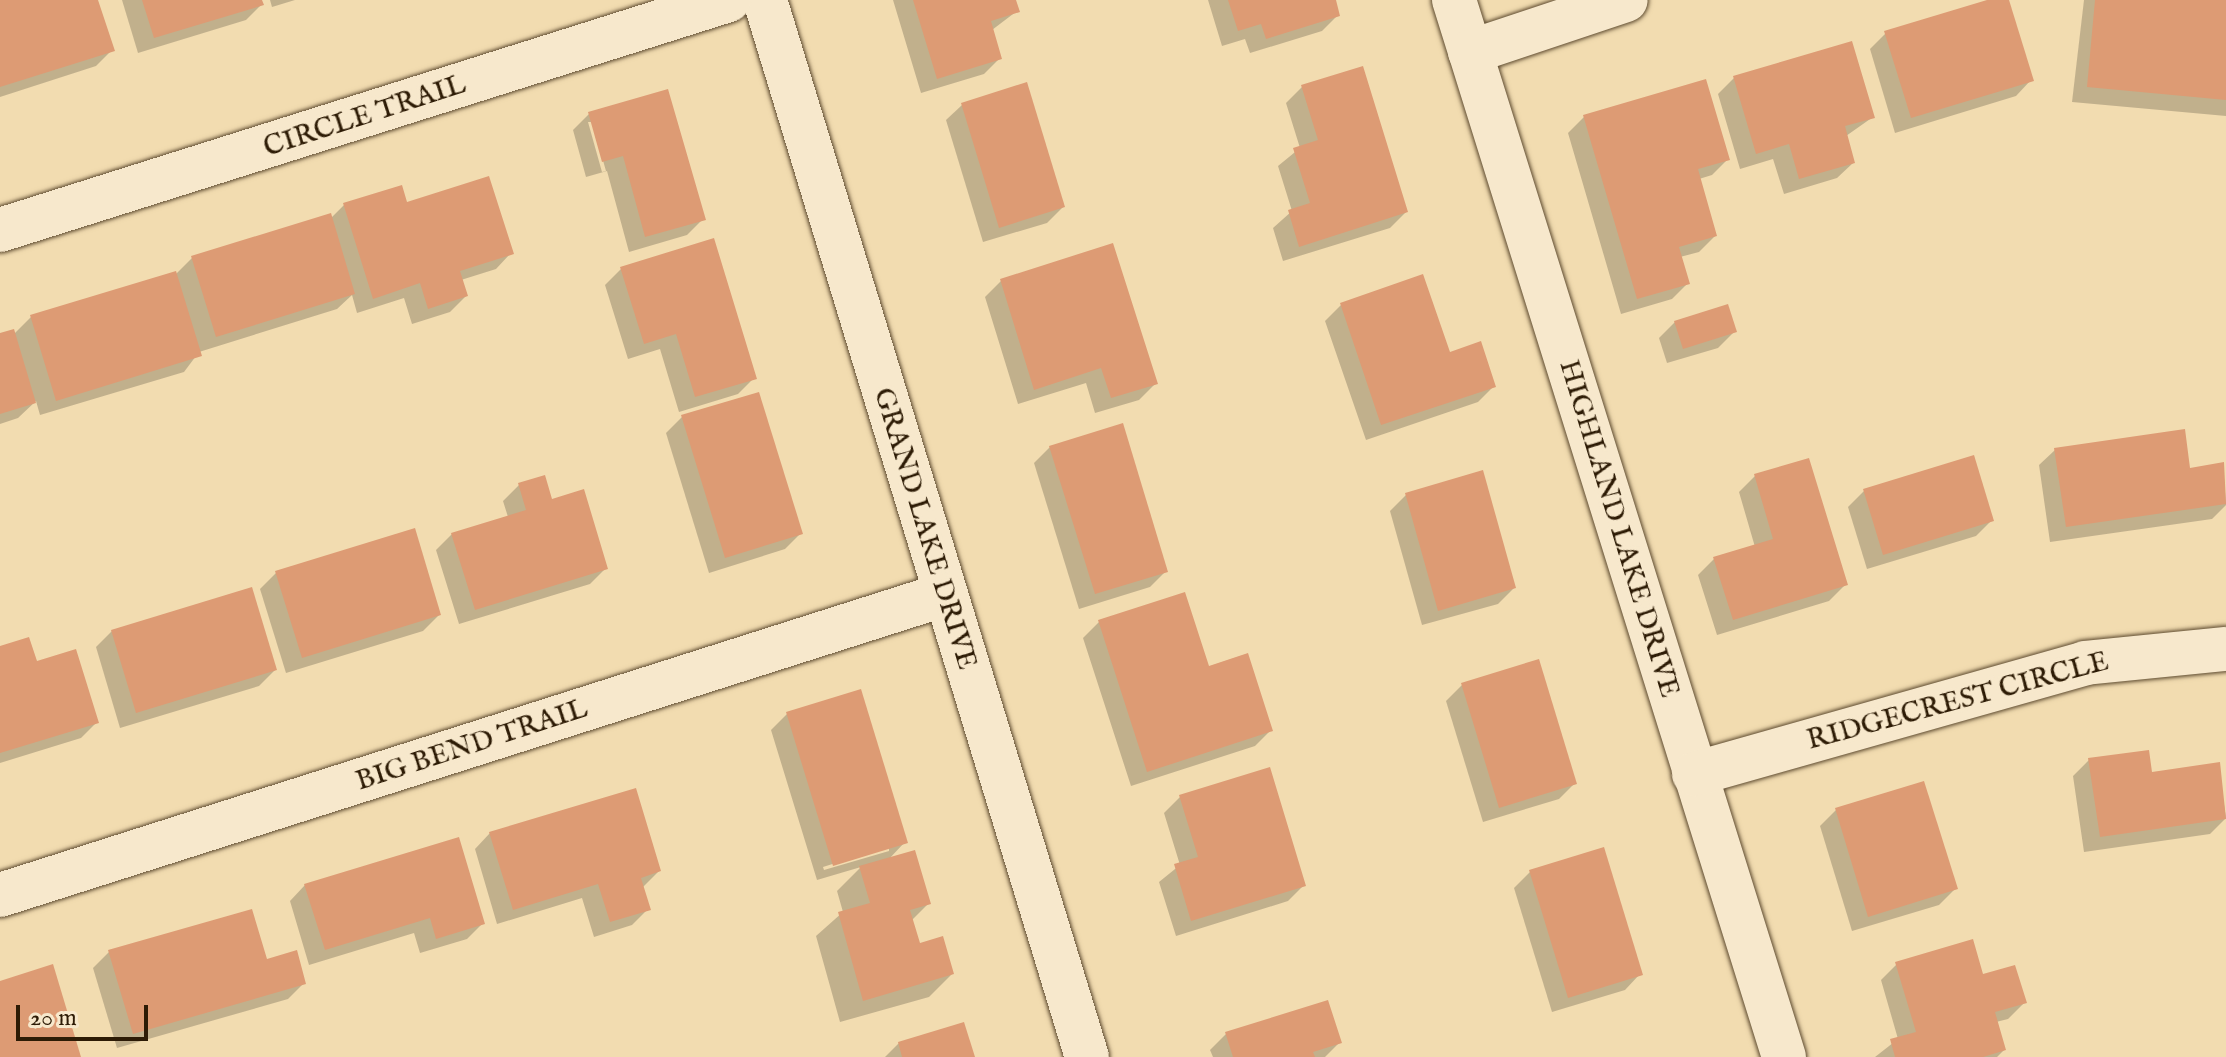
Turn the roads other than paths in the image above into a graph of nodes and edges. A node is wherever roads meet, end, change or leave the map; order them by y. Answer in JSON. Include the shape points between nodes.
{"nodes":[{"id":1,"x":729,"y":0,"type":"edge"},
{"id":2,"x":765,"y":0,"type":"edge"},
{"id":3,"x":1454,"y":0,"type":"edge"},
{"id":4,"x":1626,"y":0,"type":"edge"},
{"id":5,"x":1470,"y":52,"type":"junction"},
{"id":6,"x":0,"y":230,"type":"edge"},
{"id":7,"x":943,"y":595,"type":"junction"},
{"id":8,"x":2226,"y":649,"type":"edge"},
{"id":9,"x":1694,"y":774,"type":"junction"},
{"id":10,"x":0,"y":895,"type":"edge"},
{"id":11,"x":1087,"y":1057,"type":"edge"},
{"id":12,"x":1784,"y":1057,"type":"edge"}],
"edges":[{"from":1,"to":6,"type":"street","name":"CIRCLE TRAIL"},
{"from":2,"to":7,"type":"street","name":"GRAND LAKE DRIVE"},
{"from":3,"to":5,"type":"street","name":"HIGHLAND LAKE DRIVE"},
{"from":4,"to":5,"type":"street"},
{"from":5,"to":9,"type":"street","name":"HIGHLAND LAKE DRIVE"},
{"from":7,"to":10,"type":"street","name":"BIG BEND TRAIL"},
{"from":7,"to":11,"type":"street","name":"GRAND LAKE DRIVE"},
{"from":8,"to":9,"type":"street","name":"RIDGECREST CIRCLE","via":[[2085,663]]},
{"from":9,"to":12,"type":"street","name":"HIGHLAND LAKE DRIVE"}]}
